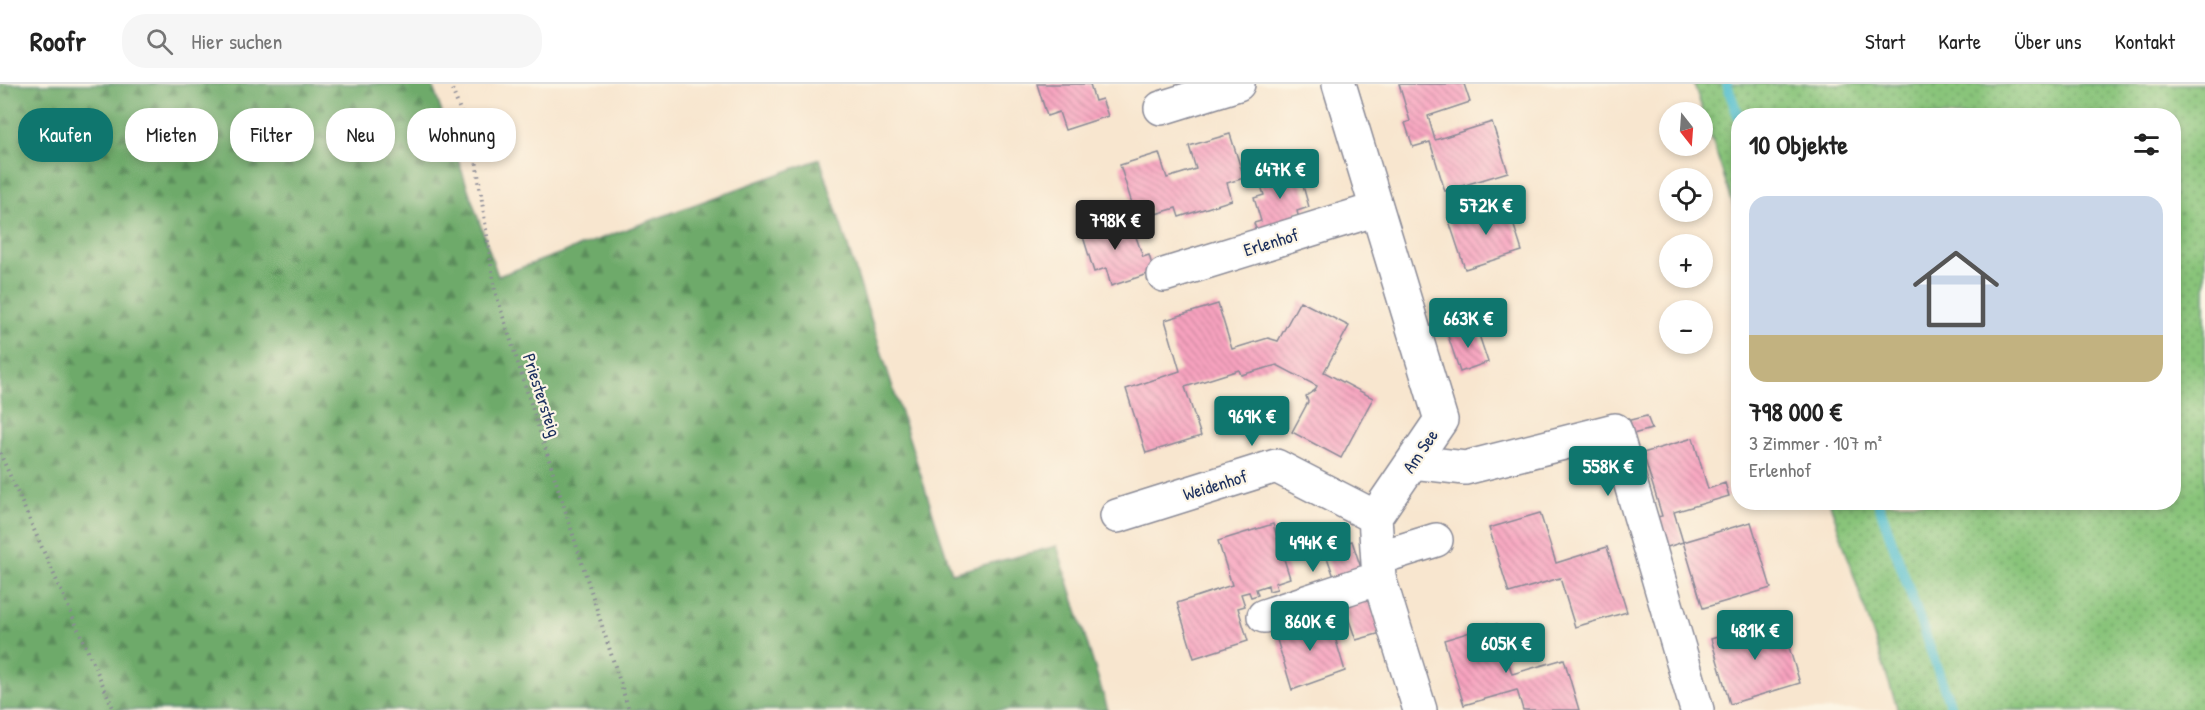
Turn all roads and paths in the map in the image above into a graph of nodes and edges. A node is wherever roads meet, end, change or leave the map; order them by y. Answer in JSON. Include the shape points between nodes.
{"nodes":[{"id":1,"x":450,"y":84,"type":"edge"},
{"id":2,"x":1238,"y":84,"type":"edge"},
{"id":3,"x":1339,"y":84,"type":"edge"},
{"id":4,"x":1161,"y":108,"type":"dead end"},
{"id":5,"x":1377,"y":209,"type":"junction"},
{"id":6,"x":1164,"y":275,"type":"dead end"},
{"id":7,"x":0,"y":453,"type":"edge"},
{"id":8,"x":1413,"y":462,"type":"junction"},
{"id":9,"x":1117,"y":516,"type":"dead end"},
{"id":10,"x":1375,"y":517,"type":"junction"},
{"id":11,"x":1436,"y":540,"type":"dead end"},
{"id":12,"x":1378,"y":568,"type":"junction"},
{"id":13,"x":1264,"y":616,"type":"dead end"},
{"id":14,"x":114,"y":710,"type":"edge"},
{"id":15,"x":629,"y":710,"type":"edge"},
{"id":16,"x":1420,"y":710,"type":"edge"},
{"id":17,"x":1697,"y":710,"type":"edge"}],
"edges":[{"from":1,"to":15,"type":"path","name":"Priestersteig","via":[[474,146],[495,291]]},
{"from":2,"to":4,"type":"street"},
{"from":3,"to":5,"type":"street","name":"Am See"},
{"from":5,"to":6,"type":"street","name":"Erlenhof"},
{"from":5,"to":8,"type":"street","name":"Am See","via":[[1441,420]]},
{"from":7,"to":14,"type":"path"},
{"from":8,"to":10,"type":"street","name":"Am See"},
{"from":8,"to":17,"type":"street","via":[[1465,468],[1615,430]]},
{"from":9,"to":10,"type":"street","name":"Weidenhof","via":[[1276,466]]},
{"from":10,"to":12,"type":"street"},
{"from":11,"to":12,"type":"street"},
{"from":12,"to":13,"type":"street"},
{"from":12,"to":16,"type":"street"}]}
